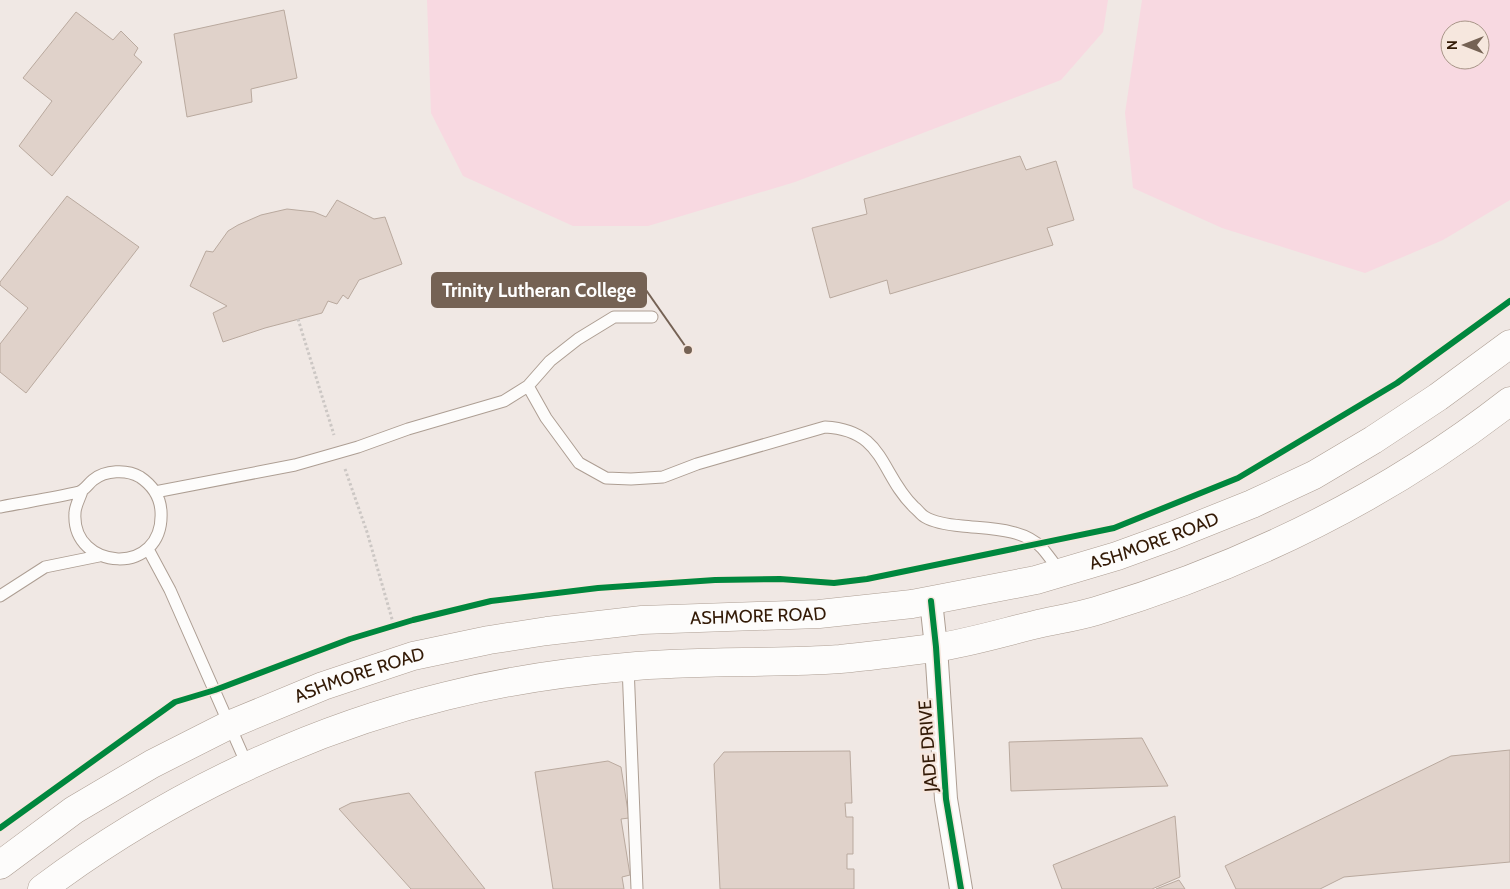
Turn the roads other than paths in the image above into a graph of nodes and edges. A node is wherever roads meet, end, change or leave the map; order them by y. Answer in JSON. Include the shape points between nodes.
{"nodes":[{"id":1,"x":652,"y":317,"type":"dead end"},
{"id":2,"x":1510,"y":344,"type":"edge"},
{"id":3,"x":528,"y":386,"type":"junction"},
{"id":4,"x":1510,"y":401,"type":"edge"},
{"id":5,"x":82,"y":491,"type":"junction"},
{"id":6,"x":155,"y":492,"type":"junction"},
{"id":7,"x":0,"y":506,"type":"edge"},
{"id":8,"x":148,"y":549,"type":"junction"},
{"id":9,"x":99,"y":556,"type":"junction"},
{"id":10,"x":1061,"y":573,"type":"junction"},
{"id":11,"x":0,"y":596,"type":"edge"},
{"id":12,"x":931,"y":601,"type":"junction"},
{"id":13,"x":936,"y":647,"type":"junction"},
{"id":14,"x":628,"y":666,"type":"junction"},
{"id":15,"x":230,"y":725,"type":"junction"},
{"id":16,"x":248,"y":767,"type":"junction"},
{"id":17,"x":0,"y":865,"type":"edge"},
{"id":18,"x":42,"y":889,"type":"edge"},
{"id":19,"x":637,"y":889,"type":"edge"},
{"id":20,"x":962,"y":889,"type":"edge"}],
"edges":[{"from":1,"to":3,"type":"lane","via":[[614,317],[550,361]]},
{"from":2,"to":10,"type":"main road","name":"ASHMORE ROAD","via":[[1438,397],[1314,475],[1172,536]]},
{"from":3,"to":6,"type":"lane","via":[[504,401],[295,465]]},
{"from":3,"to":10,"type":"lane","via":[[546,418],[579,463],[606,478],[663,477],[825,427],[841,428],[865,439],[880,454],[906,499],[926,517],[950,525],[1007,531],[1028,537],[1042,548]]},
{"from":4,"to":13,"type":"main road","via":[[1445,449],[1373,494],[1297,534],[1175,585],[1092,612]]},
{"from":5,"to":6,"type":"lane","via":[[93,480],[117,471],[138,476]]},
{"from":5,"to":7,"type":"lane"},
{"from":5,"to":9,"type":"lane","via":[[75,512],[76,528],[82,540]]},
{"from":6,"to":8,"type":"lane","via":[[161,502],[162,525]]},
{"from":8,"to":9,"type":"lane","via":[[130,559],[114,560]]},
{"from":8,"to":15,"type":"lane","via":[[170,590]]},
{"from":9,"to":11,"type":"lane","via":[[45,567]]},
{"from":10,"to":12,"type":"main road","name":"ASHMORE ROAD"},
{"from":12,"to":13,"type":"street","name":"JADE DRIVE"},
{"from":12,"to":15,"type":"main road","name":"ASHMORE ROAD","via":[[819,614],[642,620],[489,640],[413,656],[368,670]]},
{"from":13,"to":14,"type":"main road","via":[[841,658]]},
{"from":13,"to":20,"type":"street","name":"JADE DRIVE","via":[[946,799]]},
{"from":14,"to":16,"type":"main road","via":[[488,686],[445,696],[310,740]]},
{"from":14,"to":19,"type":"lane"},
{"from":15,"to":16,"type":"lane"},
{"from":15,"to":17,"type":"main road","name":"ASHMORE ROAD","via":[[152,764],[74,810]]},
{"from":16,"to":18,"type":"main road","via":[[206,786],[128,830]]}]}
